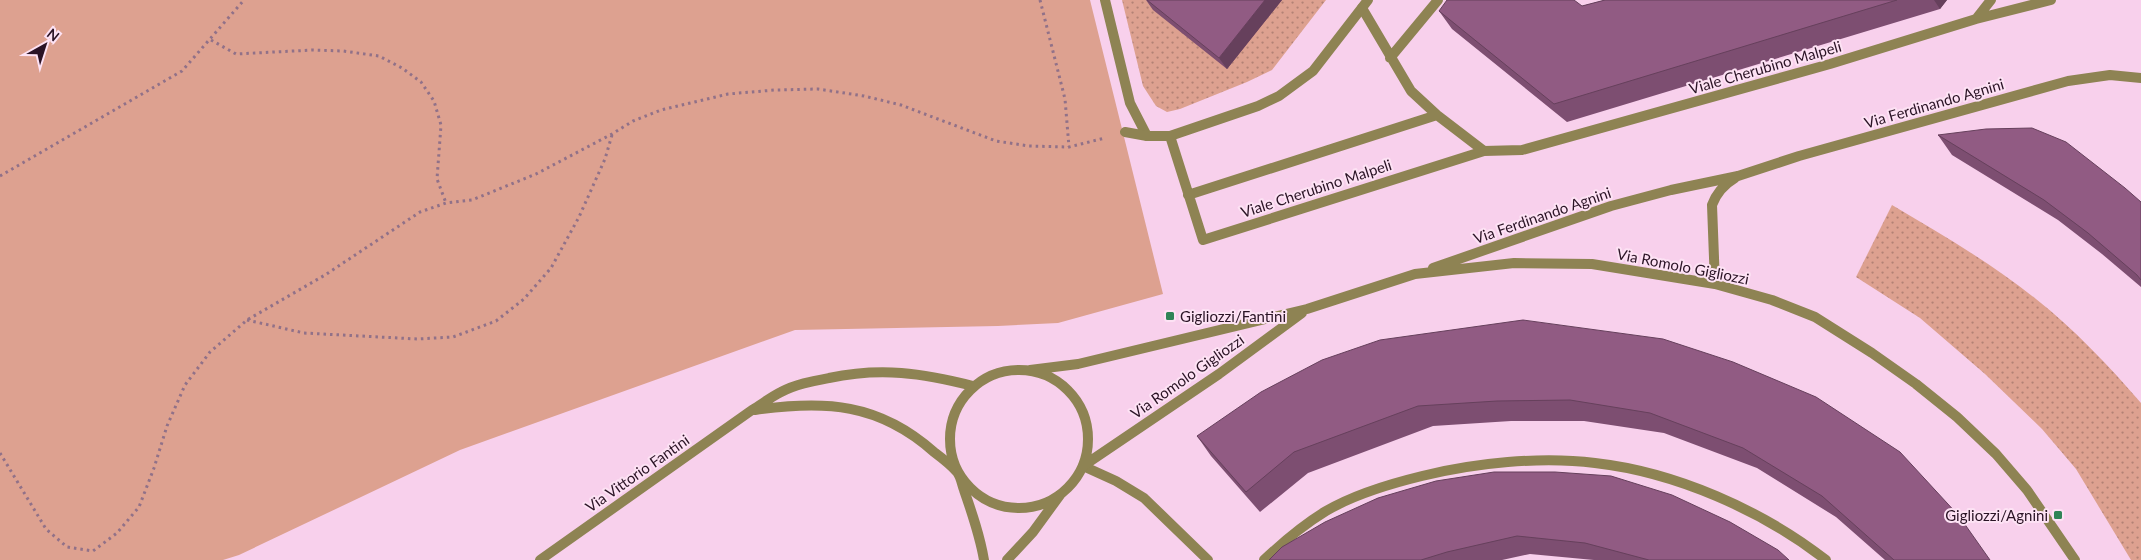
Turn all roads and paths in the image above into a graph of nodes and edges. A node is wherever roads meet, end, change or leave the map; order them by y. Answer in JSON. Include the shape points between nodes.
{"nodes":[{"id":1,"x":244,"y":0,"type":"edge"},
{"id":2,"x":1040,"y":0,"type":"edge"},
{"id":3,"x":1105,"y":0,"type":"edge"},
{"id":4,"x":1438,"y":0,"type":"edge"},
{"id":5,"x":1991,"y":0,"type":"edge"},
{"id":6,"x":2051,"y":0,"type":"edge"},
{"id":7,"x":1365,"y":4,"type":"edge"},
{"id":8,"x":1976,"y":19,"type":"junction"},
{"id":9,"x":211,"y":40,"type":"junction"},
{"id":10,"x":1390,"y":58,"type":"junction"},
{"id":11,"x":2141,"y":78,"type":"edge"},
{"id":12,"x":1437,"y":115,"type":"junction"},
{"id":13,"x":1125,"y":132,"type":"joint"},
{"id":14,"x":612,"y":134,"type":"junction"},
{"id":15,"x":1147,"y":136,"type":"junction"},
{"id":16,"x":1170,"y":136,"type":"junction"},
{"id":17,"x":1069,"y":147,"type":"junction"},
{"id":18,"x":1484,"y":151,"type":"junction"},
{"id":19,"x":0,"y":176,"type":"edge"},
{"id":20,"x":1738,"y":176,"type":"junction"},
{"id":21,"x":1188,"y":195,"type":"junction"},
{"id":22,"x":446,"y":203,"type":"junction"},
{"id":23,"x":1415,"y":274,"type":"junction"},
{"id":24,"x":1715,"y":284,"type":"junction"},
{"id":25,"x":1307,"y":309,"type":"junction"},
{"id":26,"x":247,"y":320,"type":"junction"},
{"id":27,"x":1030,"y":370,"type":"junction"},
{"id":28,"x":973,"y":386,"type":"junction"},
{"id":29,"x":752,"y":410,"type":"junction"},
{"id":30,"x":0,"y":453,"type":"edge"},
{"id":31,"x":1083,"y":466,"type":"junction"},
{"id":32,"x":958,"y":473,"type":"junction"},
{"id":33,"x":1061,"y":495,"type":"junction"},
{"id":34,"x":540,"y":560,"type":"edge"},
{"id":35,"x":984,"y":560,"type":"edge"},
{"id":36,"x":1007,"y":560,"type":"edge"},
{"id":37,"x":1208,"y":560,"type":"edge"},
{"id":38,"x":1264,"y":560,"type":"edge"},
{"id":39,"x":1826,"y":560,"type":"edge"},
{"id":40,"x":2075,"y":560,"type":"edge"}],
"edges":[{"from":1,"to":9,"type":"path"},
{"from":2,"to":17,"type":"path","via":[[1066,99]]},
{"from":3,"to":15,"type":"street","via":[[1130,103]]},
{"from":4,"to":10,"type":"street"},
{"from":5,"to":8,"type":"street"},
{"from":6,"to":8,"type":"street","name":"Viale Cherubino Malpeli"},
{"from":7,"to":10,"type":"street"},
{"from":7,"to":16,"type":"street","via":[[1319,64],[1292,88],[1258,106]]},
{"from":8,"to":18,"type":"street","name":"Viale Cherubino Malpeli","via":[[1830,64],[1522,150]]},
{"from":9,"to":19,"type":"path","via":[[182,71]]},
{"from":9,"to":22,"type":"path","via":[[236,54],[343,51],[379,56],[402,68],[421,82],[434,101],[441,125],[437,179]]},
{"from":10,"to":12,"type":"street","via":[[1411,91]]},
{"from":11,"to":20,"type":"street","name":"Via Ferdinando Agnini","via":[[2110,75],[2078,78]]},
{"from":12,"to":18,"type":"street"},
{"from":12,"to":21,"type":"street"},
{"from":13,"to":15,"type":"street"},
{"from":13,"to":17,"type":"path"},
{"from":14,"to":17,"type":"path","via":[[661,110],[728,94],[818,89],[901,105],[996,142]]},
{"from":14,"to":22,"type":"path","via":[[536,174],[472,200]]},
{"from":14,"to":26,"type":"path","via":[[605,159],[579,217],[551,268],[524,300],[496,321],[453,337],[416,339],[304,333]]},
{"from":15,"to":16,"type":"street"},
{"from":16,"to":21,"type":"street","name":"Viale Cherubino Malpeli"},
{"from":18,"to":21,"type":"street","name":"Viale Cherubino Malpeli","via":[[1203,240]]},
{"from":20,"to":23,"type":"street","name":"Via Ferdinando Agnini","via":[[1611,206]]},
{"from":20,"to":24,"type":"street","name":"Via Ferdinando Agnini","via":[[1723,188],[1712,205]]},
{"from":22,"to":26,"type":"path","via":[[420,212],[325,275]]},
{"from":23,"to":24,"type":"street","name":"Via Romolo Gigliozzi","via":[[1514,263],[1592,264]]},
{"from":23,"to":25,"type":"street","name":"Via Romolo Gigliozzi"},
{"from":24,"to":40,"type":"street","name":"Via Romolo Gigliozzi","via":[[1772,300],[1815,317],[1916,384],[1958,417],[1996,454],[2027,490]]},
{"from":25,"to":27,"type":"street","name":"Via Romolo Gigliozzi","via":[[1078,364]]},
{"from":25,"to":31,"type":"street","name":"Via Romolo Gigliozzi","via":[[1219,374]]},
{"from":26,"to":30,"type":"path","via":[[210,352],[185,385],[139,506],[117,533],[94,550],[67,547],[46,528]]},
{"from":27,"to":28,"type":"street","via":[[997,373]]},
{"from":27,"to":31,"type":"street","via":[[1050,376],[1080,405],[1087,425],[1088,446]]},
{"from":28,"to":29,"type":"street","name":"Via Vittorio Fantini","via":[[913,373],[854,373],[796,386]]},
{"from":28,"to":32,"type":"street","via":[[958,404],[950,427],[950,451]]},
{"from":29,"to":32,"type":"street","name":"Via Vittorio Fantini","via":[[821,404],[865,412],[912,435]]},
{"from":29,"to":34,"type":"street","name":"Via Vittorio Fantini"},
{"from":31,"to":33,"type":"street"},
{"from":31,"to":37,"type":"street","via":[[1144,498]]},
{"from":32,"to":33,"type":"street","via":[[973,491],[994,504],[1017,509],[1040,505]]},
{"from":32,"to":35,"type":"street","via":[[975,520]]},
{"from":33,"to":36,"type":"street"},
{"from":38,"to":39,"type":"street","via":[[1307,524],[1349,499],[1447,470],[1520,462],[1594,463],[1664,478],[1752,513]]}]}
